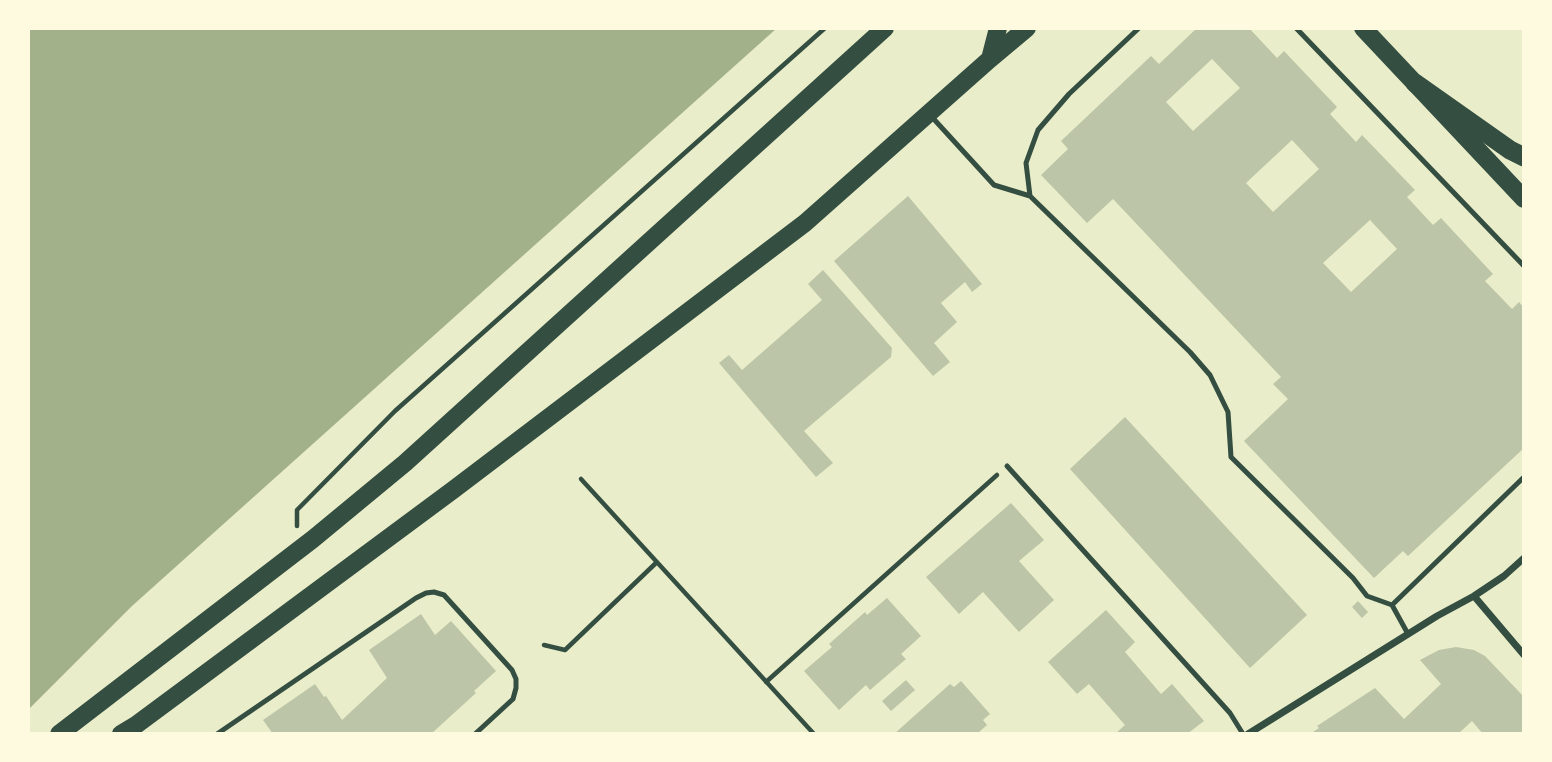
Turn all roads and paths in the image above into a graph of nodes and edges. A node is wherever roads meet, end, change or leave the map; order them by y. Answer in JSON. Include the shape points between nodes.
{"nodes":[{"id":1,"x":825,"y":28,"type":"edge"},
{"id":2,"x":886,"y":28,"type":"edge"},
{"id":3,"x":998,"y":28,"type":"edge"},
{"id":4,"x":1027,"y":28,"type":"edge"},
{"id":5,"x":1139,"y":28,"type":"edge"},
{"id":6,"x":1296,"y":28,"type":"edge"},
{"id":7,"x":1363,"y":28,"type":"edge"},
{"id":8,"x":989,"y":59,"type":"junction"},
{"id":9,"x":1415,"y":83,"type":"junction"},
{"id":10,"x":929,"y":114,"type":"junction"},
{"id":11,"x":1524,"y":157,"type":"edge"},
{"id":12,"x":1030,"y":196,"type":"junction"},
{"id":13,"x":1524,"y":199,"type":"edge"},
{"id":14,"x":1524,"y":266,"type":"edge"},
{"id":15,"x":1007,"y":466,"type":"joint"},
{"id":16,"x":1524,"y":477,"type":"edge"},
{"id":17,"x":581,"y":479,"type":"dead end"},
{"id":18,"x":299,"y":550,"type":"junction"},
{"id":19,"x":1524,"y":558,"type":"edge"},
{"id":20,"x":657,"y":562,"type":"junction"},
{"id":21,"x":1474,"y":596,"type":"junction"},
{"id":22,"x":1392,"y":605,"type":"junction"},
{"id":23,"x":1408,"y":634,"type":"junction"},
{"id":24,"x":544,"y":645,"type":"dead end"},
{"id":25,"x":1524,"y":655,"type":"edge"},
{"id":26,"x":766,"y":682,"type":"junction"},
{"id":27,"x":134,"y":731,"type":"edge"},
{"id":28,"x":59,"y":734,"type":"edge"},
{"id":29,"x":217,"y":734,"type":"edge"},
{"id":30,"x":475,"y":734,"type":"edge"},
{"id":31,"x":814,"y":734,"type":"edge"},
{"id":32,"x":1246,"y":734,"type":"edge"}],
"edges":[{"from":1,"to":18,"type":"path","via":[[394,411],[297,510]]},
{"from":2,"to":18,"type":"main road","via":[[405,463]]},
{"from":3,"to":8,"type":"main road"},
{"from":4,"to":8,"type":"main road"},
{"from":5,"to":12,"type":"lane","via":[[1038,130],[1026,163]]},
{"from":6,"to":14,"type":"lane"},
{"from":7,"to":9,"type":"main road"},
{"from":8,"to":10,"type":"main road"},
{"from":9,"to":11,"type":"highway"},
{"from":9,"to":13,"type":"main road"},
{"from":10,"to":12,"type":"lane","via":[[994,185]]},
{"from":10,"to":27,"type":"main road","via":[[806,223]]},
{"from":12,"to":22,"type":"lane","via":[[1210,375],[1228,412],[1231,457],[1367,596]]},
{"from":15,"to":26,"type":"path"},
{"from":15,"to":32,"type":"lane"},
{"from":16,"to":22,"type":"lane"},
{"from":17,"to":20,"type":"path"},
{"from":18,"to":28,"type":"main road"},
{"from":19,"to":21,"type":"street"},
{"from":20,"to":24,"type":"path","via":[[565,650]]},
{"from":20,"to":26,"type":"path"},
{"from":21,"to":23,"type":"street"},
{"from":21,"to":25,"type":"street"},
{"from":22,"to":23,"type":"lane"},
{"from":23,"to":32,"type":"street"},
{"from":26,"to":31,"type":"path"},
{"from":29,"to":30,"type":"lane","via":[[405,605],[435,592],[444,595],[516,679],[513,698]]}]}
